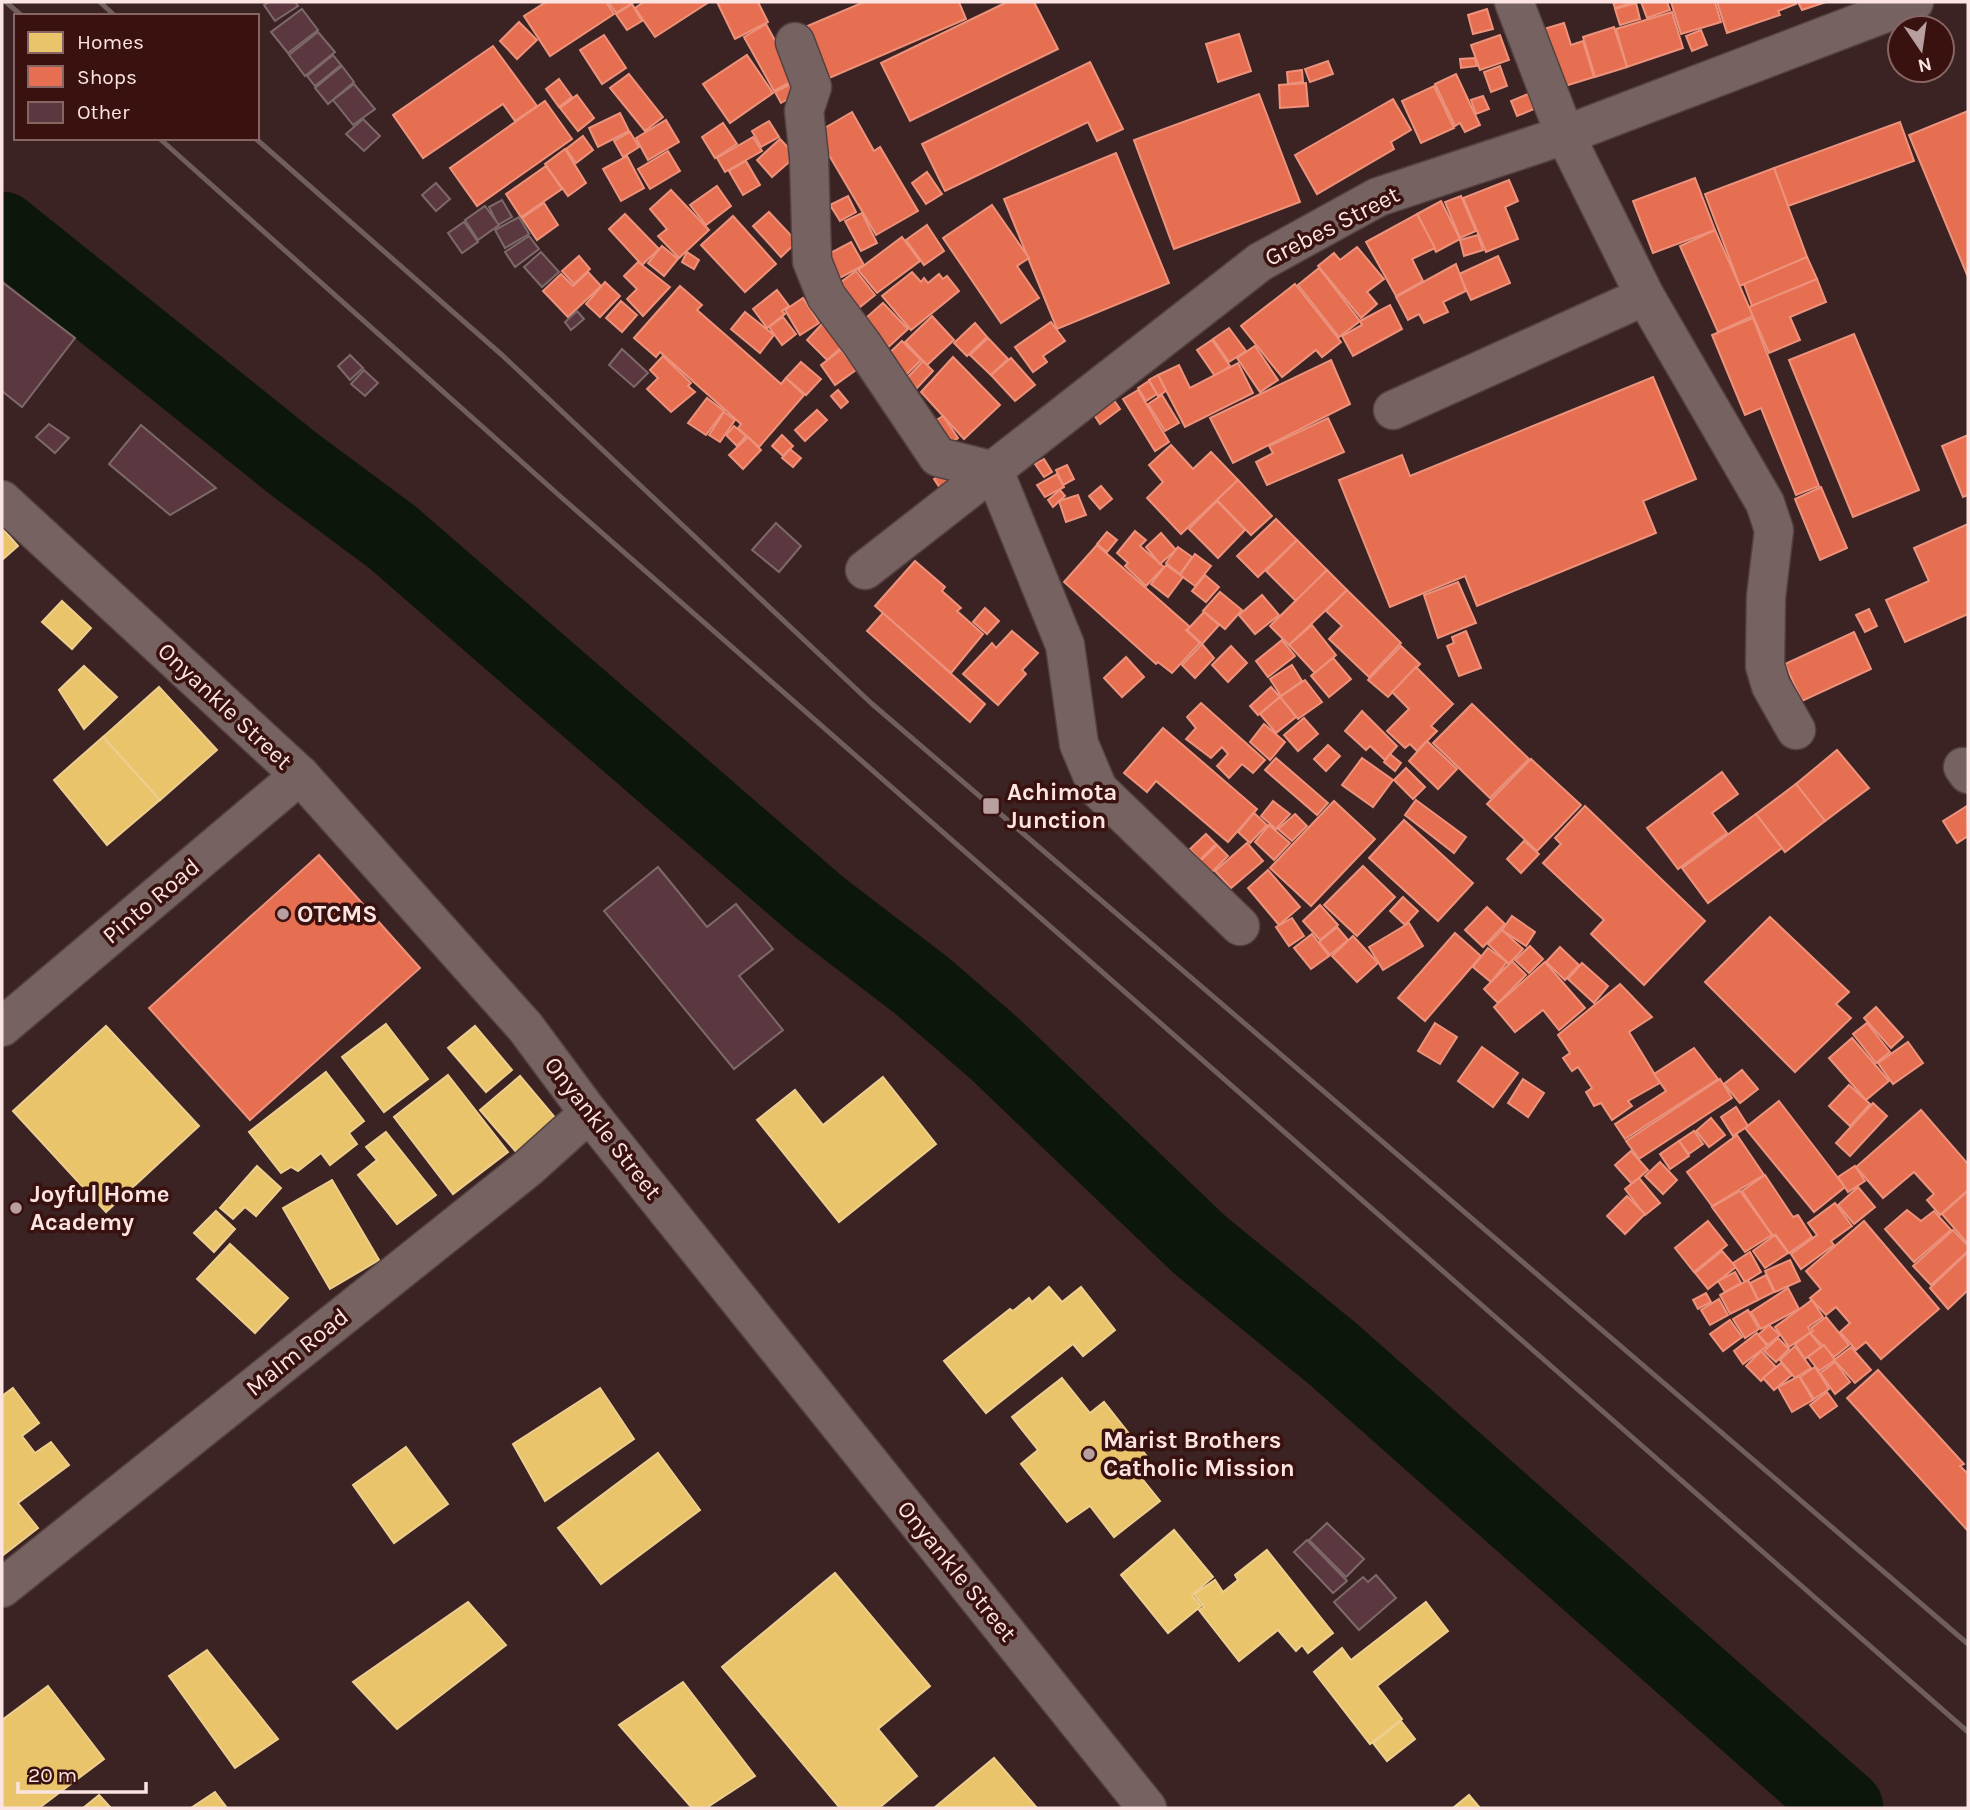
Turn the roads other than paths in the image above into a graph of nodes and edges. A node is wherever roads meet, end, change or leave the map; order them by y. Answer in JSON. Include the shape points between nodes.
{"nodes":[{"id":1,"x":1514,"y":2,"type":"edge"},
{"id":2,"x":1914,"y":2,"type":"edge"},
{"id":3,"x":795,"y":42,"type":"dead end"},
{"id":4,"x":1565,"y":135,"type":"junction"},
{"id":5,"x":1645,"y":296,"type":"junction"},
{"id":6,"x":1393,"y":410,"type":"dead end"},
{"id":7,"x":993,"y":471,"type":"junction"},
{"id":8,"x":2,"y":500,"type":"edge"},
{"id":9,"x":865,"y":570,"type":"dead end"},
{"id":10,"x":1796,"y":730,"type":"dead end"},
{"id":11,"x":300,"y":775,"type":"junction"},
{"id":12,"x":1240,"y":926,"type":"dead end"},
{"id":13,"x":2,"y":1027,"type":"edge"},
{"id":14,"x":589,"y":1113,"type":"junction"},
{"id":15,"x":2,"y":1588,"type":"edge"},
{"id":16,"x":1147,"y":1808,"type":"edge"}],
"edges":[{"from":1,"to":4,"type":"street"},
{"from":2,"to":4,"type":"street","name":"Grebes Street"},
{"from":3,"to":7,"type":"street","via":[[812,87],[804,111],[810,156],[812,261],[826,296],[938,457]]},
{"from":4,"to":5,"type":"street"},
{"from":4,"to":7,"type":"street","name":"Grebes Street","via":[[1378,197],[1260,262]]},
{"from":5,"to":6,"type":"street"},
{"from":5,"to":10,"type":"street","via":[[1765,503],[1774,530],[1766,597],[1765,666],[1771,687]]},
{"from":7,"to":9,"type":"street","name":"Grebes Street"},
{"from":7,"to":12,"type":"street","via":[[1065,645],[1079,744],[1098,789]]},
{"from":8,"to":11,"type":"street","name":"Onyankle Street"},
{"from":11,"to":13,"type":"street","name":"Pinto Road"},
{"from":11,"to":14,"type":"street","name":"Onyankle Street","via":[[526,1028]]},
{"from":14,"to":15,"type":"street","name":"Malm Road","via":[[528,1167]]},
{"from":14,"to":16,"type":"street","name":"Onyankle Street"}]}
